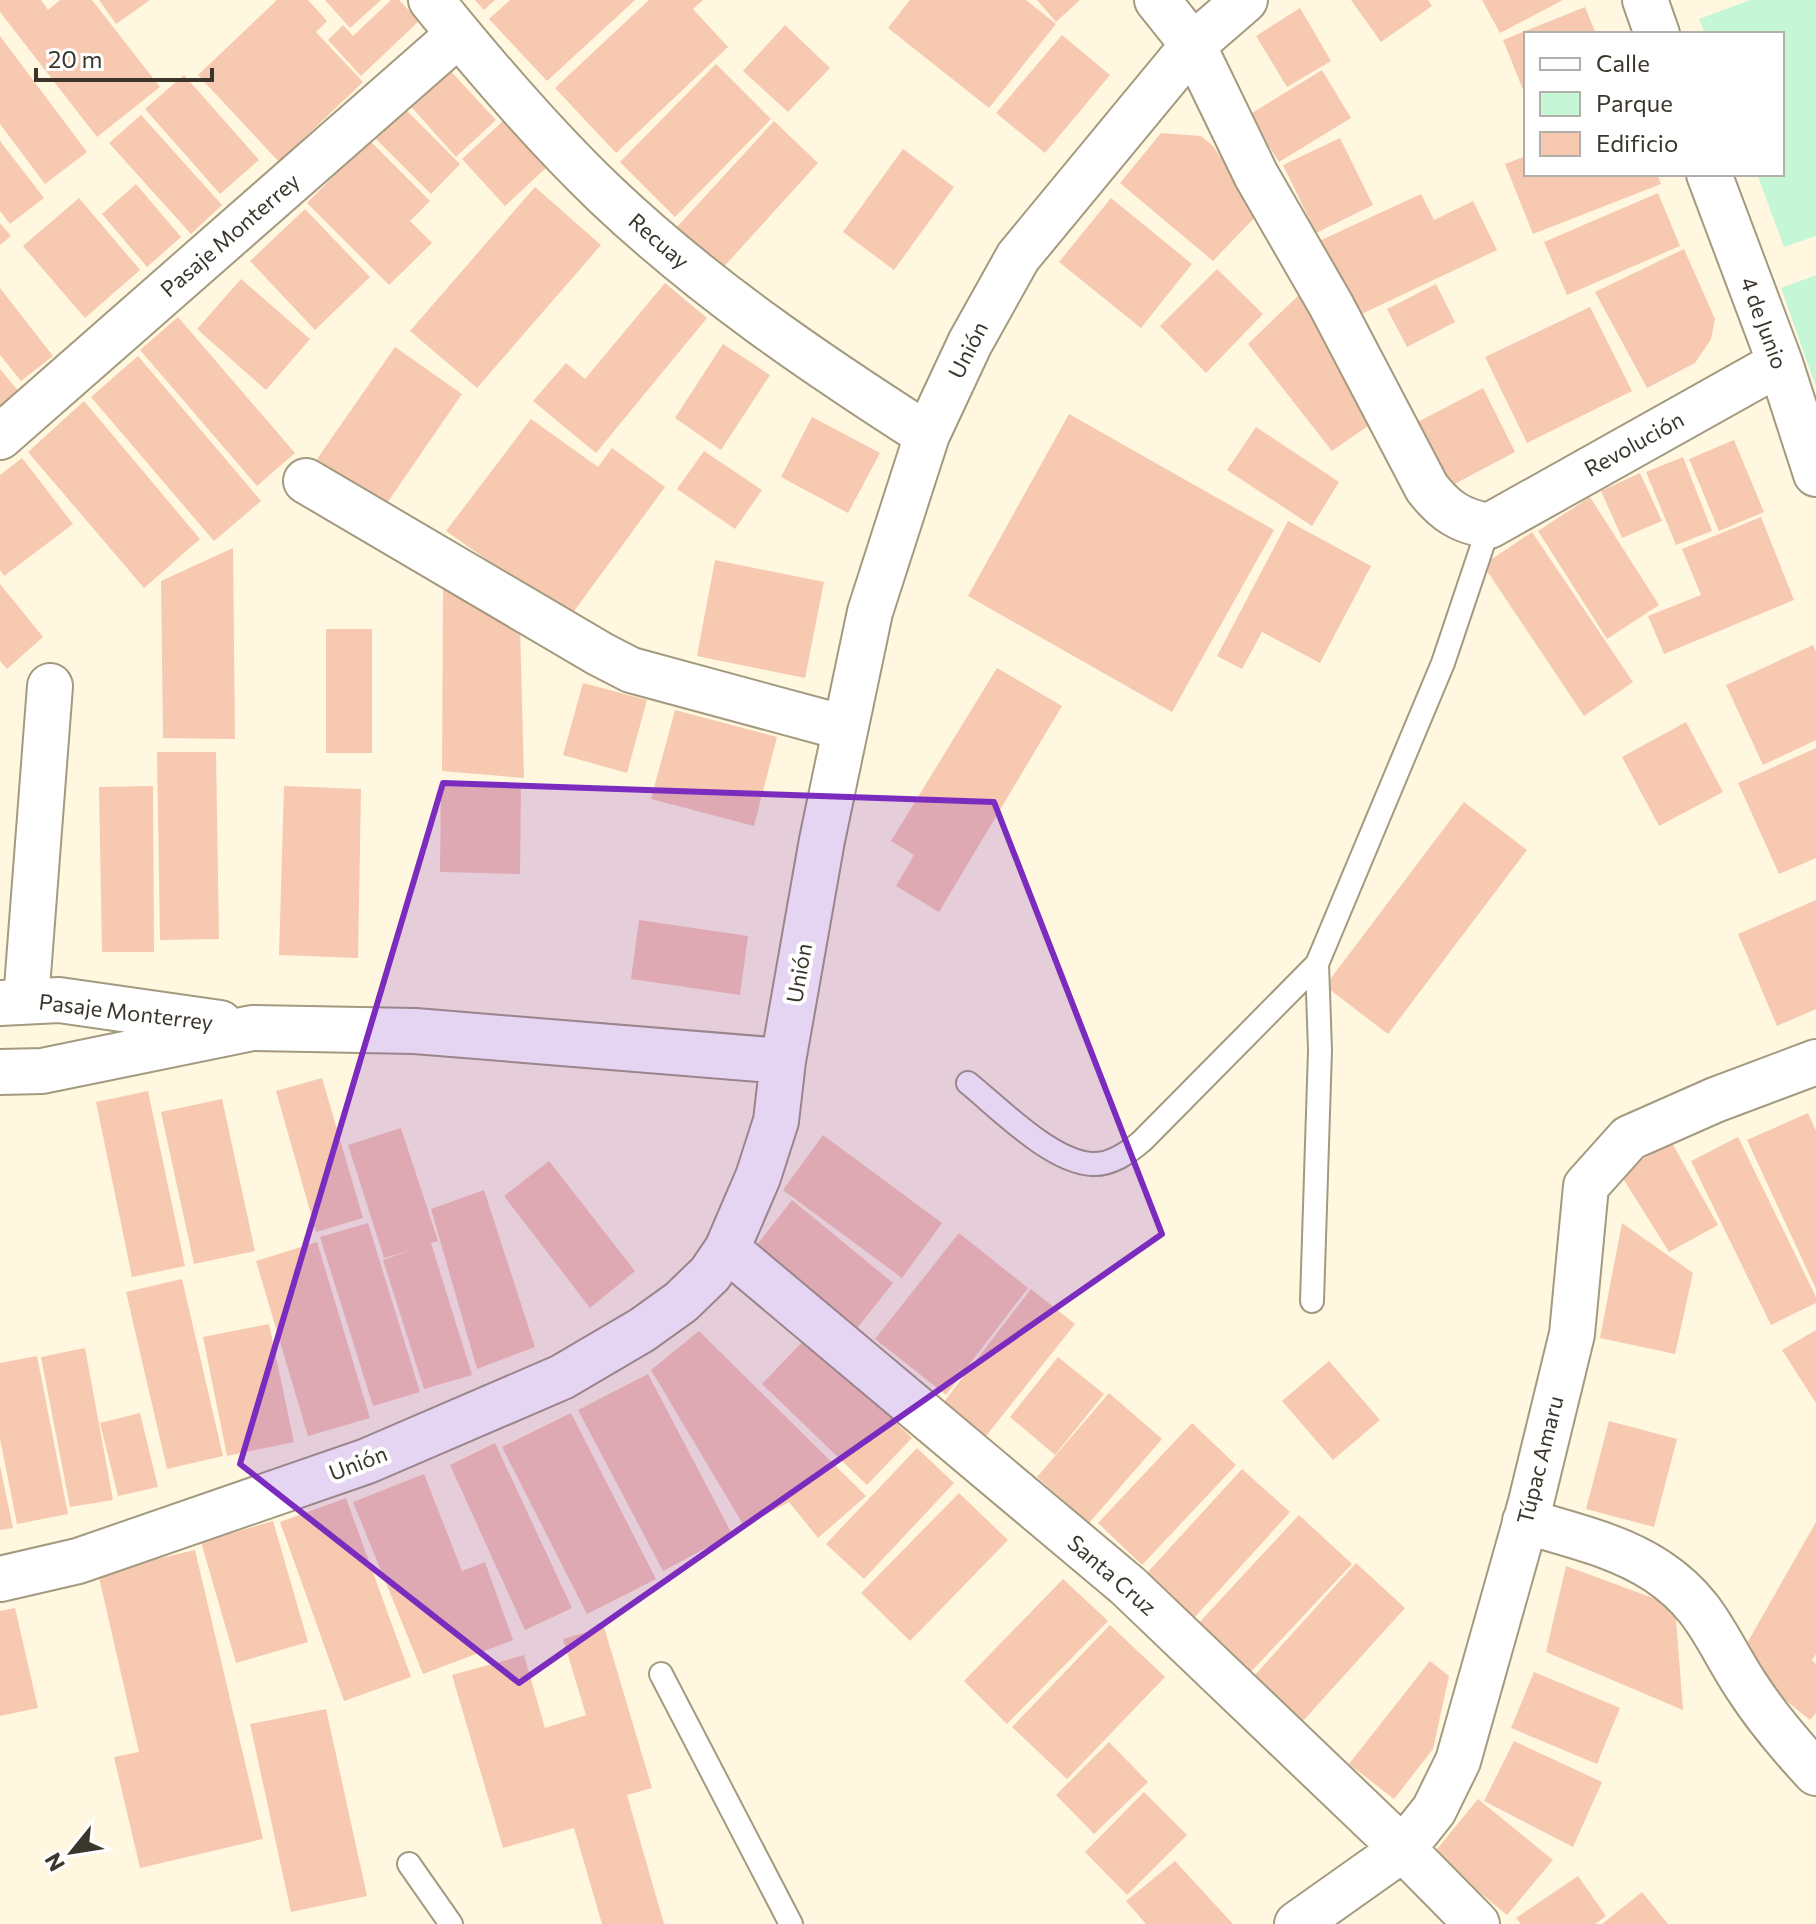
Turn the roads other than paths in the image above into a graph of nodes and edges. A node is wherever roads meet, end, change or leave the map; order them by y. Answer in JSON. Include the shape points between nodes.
{"nodes":[{"id":1,"x":431,"y":0,"type":"edge"},
{"id":2,"x":1157,"y":0,"type":"edge"},
{"id":3,"x":1245,"y":0,"type":"edge"},
{"id":4,"x":459,"y":34,"type":"junction"},
{"id":5,"x":1193,"y":45,"type":"junction"},
{"id":6,"x":1710,"y":176,"type":"edge"},
{"id":7,"x":1780,"y":363,"type":"junction"},
{"id":8,"x":927,"y":435,"type":"junction"},
{"id":9,"x":0,"y":437,"type":"edge"},
{"id":10,"x":1816,"y":474,"type":"edge"},
{"id":11,"x":306,"y":481,"type":"dead end"},
{"id":12,"x":1489,"y":526,"type":"junction"},
{"id":13,"x":50,"y":686,"type":"dead end"},
{"id":14,"x":845,"y":728,"type":"junction"},
{"id":15,"x":1317,"y":964,"type":"junction"},
{"id":16,"x":13,"y":1002,"type":"edge"},
{"id":17,"x":252,"y":1028,"type":"junction"},
{"id":18,"x":783,"y":1061,"type":"junction"},
{"id":19,"x":1816,"y":1062,"type":"edge"},
{"id":20,"x":0,"y":1072,"type":"edge"},
{"id":21,"x":968,"y":1083,"type":"dead end"},
{"id":22,"x":727,"y":1249,"type":"junction"},
{"id":23,"x":1312,"y":1301,"type":"dead end"},
{"id":24,"x":1525,"y":1521,"type":"junction"},
{"id":25,"x":0,"y":1579,"type":"edge"},
{"id":26,"x":661,"y":1674,"type":"dead end"},
{"id":27,"x":1816,"y":1773,"type":"edge"},
{"id":28,"x":1403,"y":1849,"type":"junction"},
{"id":29,"x":409,"y":1864,"type":"dead end"},
{"id":30,"x":451,"y":1924,"type":"edge"},
{"id":31,"x":791,"y":1924,"type":"edge"},
{"id":32,"x":1297,"y":1924,"type":"edge"},
{"id":33,"x":1477,"y":1924,"type":"edge"}],
"edges":[{"from":1,"to":4,"type":"street","name":"Recuay"},
{"from":2,"to":5,"type":"street"},
{"from":3,"to":5,"type":"street","name":"Unión"},
{"from":4,"to":8,"type":"street","name":"Recuay","via":[[563,152],[699,276],[800,353]]},
{"from":4,"to":9,"type":"street","name":"Pasaje Monterrey"},
{"from":5,"to":8,"type":"street","name":"Unión","via":[[1018,257]]},
{"from":5,"to":12,"type":"street","via":[[1256,175],[1427,488],[1452,514]]},
{"from":6,"to":7,"type":"street","name":"4 de Junio"},
{"from":7,"to":10,"type":"street","name":"4 de Junio"},
{"from":7,"to":12,"type":"street","name":"Revolución"},
{"from":8,"to":14,"type":"street","name":"Unión","via":[[870,612]]},
{"from":11,"to":14,"type":"street","via":[[631,670]]},
{"from":12,"to":15,"type":"lane","via":[[1443,663]]},
{"from":13,"to":16,"type":"street"},
{"from":14,"to":18,"type":"street","name":"Unión"},
{"from":15,"to":21,"type":"lane","via":[[1142,1141],[1109,1162],[1091,1164],[1044,1144]]},
{"from":15,"to":23,"type":"lane","via":[[1320,1050]]},
{"from":16,"to":17,"type":"street","name":"Pasaje Monterrey","via":[[59,1000]]},
{"from":17,"to":18,"type":"street","via":[[415,1031]]},
{"from":17,"to":20,"type":"street","via":[[42,1071]]},
{"from":18,"to":22,"type":"street","name":"Unión","via":[[776,1121]]},
{"from":19,"to":24,"type":"street","name":"Túpac Amaru","via":[[1629,1138],[1586,1186],[1572,1334]]},
{"from":22,"to":25,"type":"street","name":"Unión","via":[[681,1302],[562,1377],[367,1461],[78,1561]]},
{"from":22,"to":28,"type":"street","name":"Santa Cruz","via":[[1128,1586]]},
{"from":24,"to":27,"type":"street","via":[[1621,1551],[1690,1597],[1773,1725]]},
{"from":24,"to":28,"type":"street","name":"Túpac Amaru","via":[[1458,1761],[1434,1810]]},
{"from":26,"to":31,"type":"lane"},
{"from":28,"to":32,"type":"street","name":"Túpac Amaru"},
{"from":28,"to":33,"type":"street","name":"Santa Cruz"},
{"from":29,"to":30,"type":"lane"}]}
